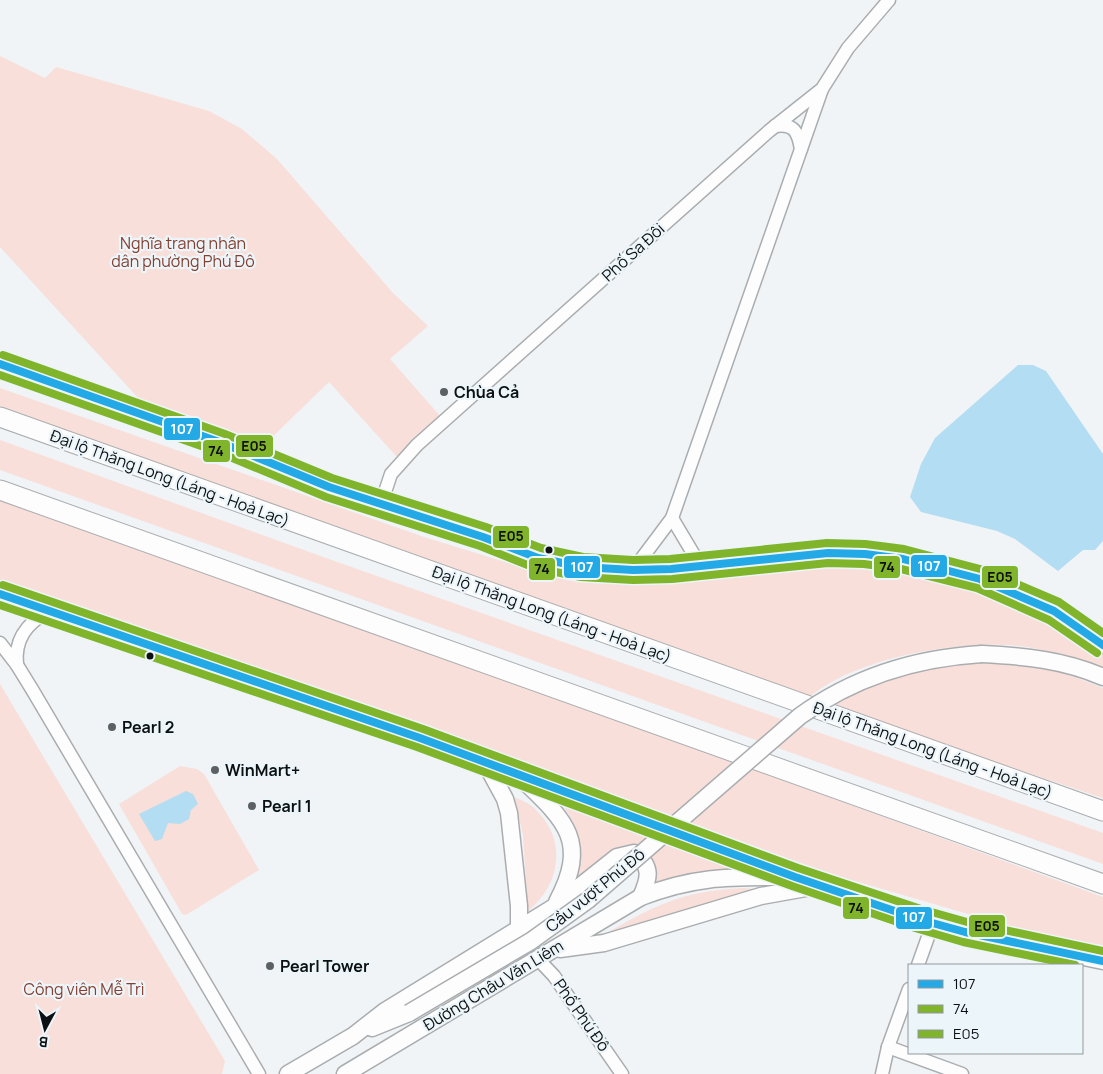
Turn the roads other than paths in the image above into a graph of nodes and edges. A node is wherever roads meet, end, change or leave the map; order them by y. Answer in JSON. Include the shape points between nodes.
{"nodes":[{"id":1,"x":889,"y":0,"type":"edge"},
{"id":2,"x":822,"y":89,"type":"junction"},
{"id":3,"x":775,"y":126,"type":"junction"},
{"id":4,"x":801,"y":149,"type":"junction"},
{"id":5,"x":0,"y":364,"type":"edge"},
{"id":6,"x":0,"y":417,"type":"edge"},
{"id":7,"x":0,"y":490,"type":"edge"},
{"id":8,"x":381,"y":504,"type":"junction"},
{"id":9,"x":672,"y":518,"type":"junction"},
{"id":10,"x":700,"y":564,"type":"junction"},
{"id":11,"x":633,"y":570,"type":"junction"},
{"id":12,"x":0,"y":594,"type":"edge"},
{"id":13,"x":49,"y":611,"type":"junction"},
{"id":14,"x":0,"y":643,"type":"edge"},
{"id":15,"x":1103,"y":645,"type":"edge"},
{"id":16,"x":17,"y":665,"type":"junction"},
{"id":17,"x":1103,"y":677,"type":"edge"},
{"id":18,"x":486,"y":764,"type":"junction"},
{"id":19,"x":518,"y":775,"type":"junction"},
{"id":20,"x":1103,"y":811,"type":"edge"},
{"id":21,"x":795,"y":877,"type":"junction"},
{"id":22,"x":1103,"y":884,"type":"edge"},
{"id":23,"x":821,"y":886,"type":"junction"},
{"id":24,"x":641,"y":898,"type":"junction"},
{"id":25,"x":554,"y":907,"type":"junction"},
{"id":26,"x":933,"y":923,"type":"junction"},
{"id":27,"x":519,"y":930,"type":"junction"},
{"id":28,"x":553,"y":950,"type":"junction"},
{"id":29,"x":538,"y":959,"type":"junction"},
{"id":30,"x":1102,"y":962,"type":"edge"},
{"id":31,"x":918,"y":964,"type":"edge"},
{"id":32,"x":908,"y":992,"type":"edge"},
{"id":33,"x":353,"y":1036,"type":"junction"},
{"id":34,"x":888,"y":1047,"type":"junction"},
{"id":35,"x":259,"y":1074,"type":"edge"},
{"id":36,"x":288,"y":1074,"type":"edge"},
{"id":37,"x":345,"y":1074,"type":"edge"},
{"id":38,"x":622,"y":1074,"type":"edge"},
{"id":39,"x":882,"y":1074,"type":"edge"},
{"id":40,"x":962,"y":1074,"type":"edge"}],
"edges":[{"from":1,"to":2,"type":"street","name":"Phố Sa Đôi","via":[[848,48]]},
{"from":2,"to":3,"type":"street","name":"Phố Sa Đôi"},
{"from":2,"to":4,"type":"street"},
{"from":3,"to":4,"type":"street","via":[[793,128],[798,133]]},
{"from":3,"to":8,"type":"street","name":"Phố Sa Đôi","via":[[417,445],[392,474]]},
{"from":4,"to":9,"type":"street"},
{"from":5,"to":8,"type":"main road"},
{"from":6,"to":20,"type":"highway","name":"Đại lộ Thăng Long (Láng - Hoà Lạc)"},
{"from":7,"to":22,"type":"highway"},
{"from":8,"to":11,"type":"main road","via":[[538,558],[582,567]]},
{"from":9,"to":10,"type":"street"},
{"from":9,"to":11,"type":"street"},
{"from":10,"to":11,"type":"main road"},
{"from":10,"to":15,"type":"main road","via":[[828,553],[903,559],[988,582],[1054,611]]},
{"from":12,"to":13,"type":"main road"},
{"from":13,"to":16,"type":"street","via":[[28,626],[20,638]]},
{"from":13,"to":18,"type":"main road","via":[[420,738]]},
{"from":14,"to":16,"type":"street"},
{"from":16,"to":35,"type":"street"},
{"from":17,"to":33,"type":"main road","name":"Cầu vượt Phú Đô","bridge":true,"via":[[1028,656],[982,654],[939,657],[865,679],[800,716],[588,900],[530,941],[409,1013]]},
{"from":18,"to":19,"type":"main road"},
{"from":18,"to":27,"type":"main road","via":[[509,813]]},
{"from":19,"to":21,"type":"main road"},
{"from":19,"to":25,"type":"main road","name":"Đường Châu Văn Liêm","via":[[557,812],[572,848],[571,869]]},
{"from":21,"to":23,"type":"main road"},
{"from":21,"to":24,"type":"main road","name":"Đường Châu Văn Liêm","via":[[700,879],[669,886]]},
{"from":23,"to":26,"type":"main road"},
{"from":23,"to":28,"type":"main road","via":[[760,896],[604,944]]},
{"from":24,"to":25,"type":"main road","name":"Đường Châu Văn Liêm","via":[[649,877],[648,867],[643,859],[626,853]]},
{"from":24,"to":28,"type":"main road","name":"Đường Châu Văn Liêm"},
{"from":25,"to":27,"type":"main road","name":"Đường Châu Văn Liêm"},
{"from":26,"to":30,"type":"main road"},
{"from":26,"to":31,"type":"street"},
{"from":27,"to":33,"type":"main road","name":"Đường Châu Văn Liêm","via":[[385,1011]]},
{"from":28,"to":29,"type":"main road","name":"Đường Châu Văn Liêm"},
{"from":29,"to":37,"type":"main road","name":"Đường Châu Văn Liêm"},
{"from":29,"to":38,"type":"street","name":"Phố Phú Đô","via":[[554,976]]},
{"from":32,"to":34,"type":"street"},
{"from":33,"to":36,"type":"main road","name":"Đường Châu Văn Liêm"},
{"from":34,"to":39,"type":"street"},
{"from":34,"to":40,"type":"street"}]}
